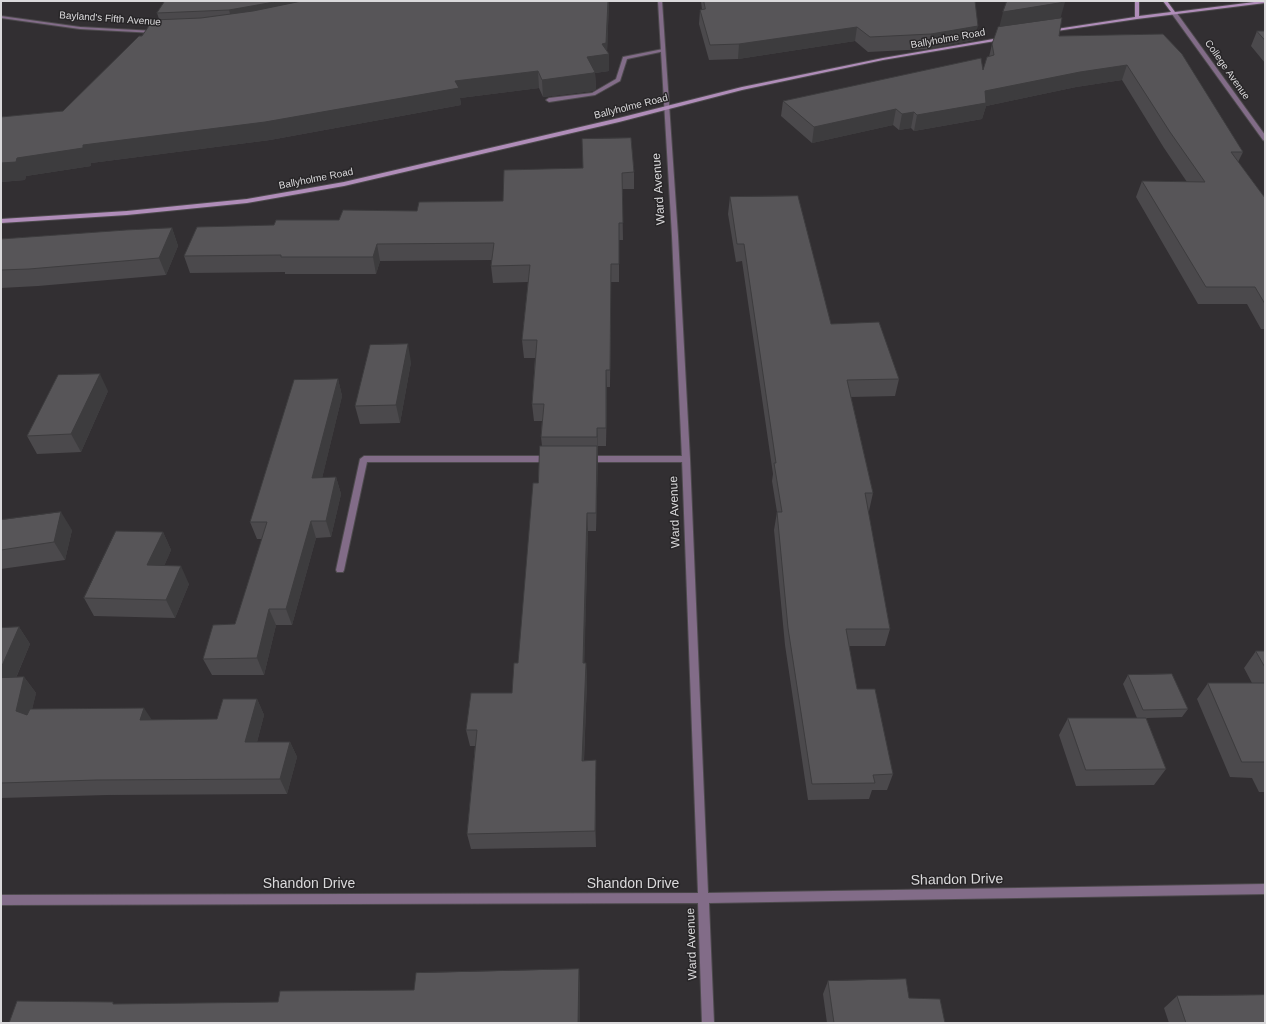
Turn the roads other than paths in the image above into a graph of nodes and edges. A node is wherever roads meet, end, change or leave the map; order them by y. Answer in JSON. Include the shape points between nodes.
{"nodes":[{"id":1,"x":660,"y":1,"type":"edge"},
{"id":2,"x":1137,"y":1,"type":"edge"},
{"id":3,"x":1165,"y":1,"type":"edge"},
{"id":4,"x":1265,"y":2,"type":"edge"},
{"id":5,"x":1174,"y":13,"type":"junction"},
{"id":6,"x":2,"y":18,"type":"edge"},
{"id":7,"x":1137,"y":18,"type":"junction"},
{"id":8,"x":1045,"y":32,"type":"edge"},
{"id":9,"x":164,"y":33,"type":"edge"},
{"id":10,"x":1008,"y":37,"type":"edge"},
{"id":11,"x":663,"y":50,"type":"junction"},
{"id":12,"x":549,"y":100,"type":"edge"},
{"id":13,"x":666,"y":108,"type":"junction"},
{"id":14,"x":1265,"y":139,"type":"edge"},
{"id":15,"x":1,"y":221,"type":"edge"},
{"id":16,"x":686,"y":458,"type":"junction"},
{"id":17,"x":560,"y":459,"type":"edge"},
{"id":18,"x":576,"y":459,"type":"edge"},
{"id":19,"x":340,"y":570,"type":"dead end"},
{"id":20,"x":1265,"y":889,"type":"edge"},
{"id":21,"x":704,"y":898,"type":"junction"},
{"id":22,"x":1,"y":900,"type":"edge"},
{"id":23,"x":708,"y":1023,"type":"edge"}],
"edges":[{"from":1,"to":11,"type":"street","name":"Ward Avenue"},
{"from":2,"to":7,"type":"main road"},
{"from":3,"to":5,"type":"main road"},
{"from":4,"to":5,"type":"main road"},
{"from":5,"to":7,"type":"main road"},
{"from":5,"to":14,"type":"street","name":"College Avenue"},
{"from":6,"to":9,"type":"street","name":"Bayland's Fifth Avenue","via":[[80,28]]},
{"from":7,"to":8,"type":"main road"},
{"from":10,"to":13,"type":"main road","name":"Ballyholme Road","via":[[883,59]]},
{"from":11,"to":12,"type":"street","via":[[625,58],[618,80],[593,94]]},
{"from":11,"to":13,"type":"street","name":"Ward Avenue"},
{"from":13,"to":15,"type":"main road","name":"Ballyholme Road","via":[[344,184],[247,201],[127,213]]},
{"from":13,"to":16,"type":"street","name":"Ward Avenue"},
{"from":16,"to":18,"type":"street"},
{"from":16,"to":21,"type":"street","name":"Ward Avenue"},
{"from":17,"to":19,"type":"street","via":[[364,459]]},
{"from":20,"to":21,"type":"street","name":"Shandon Drive"},
{"from":21,"to":22,"type":"street","name":"Shandon Drive"},
{"from":21,"to":23,"type":"street","name":"Ward Avenue"}]}
